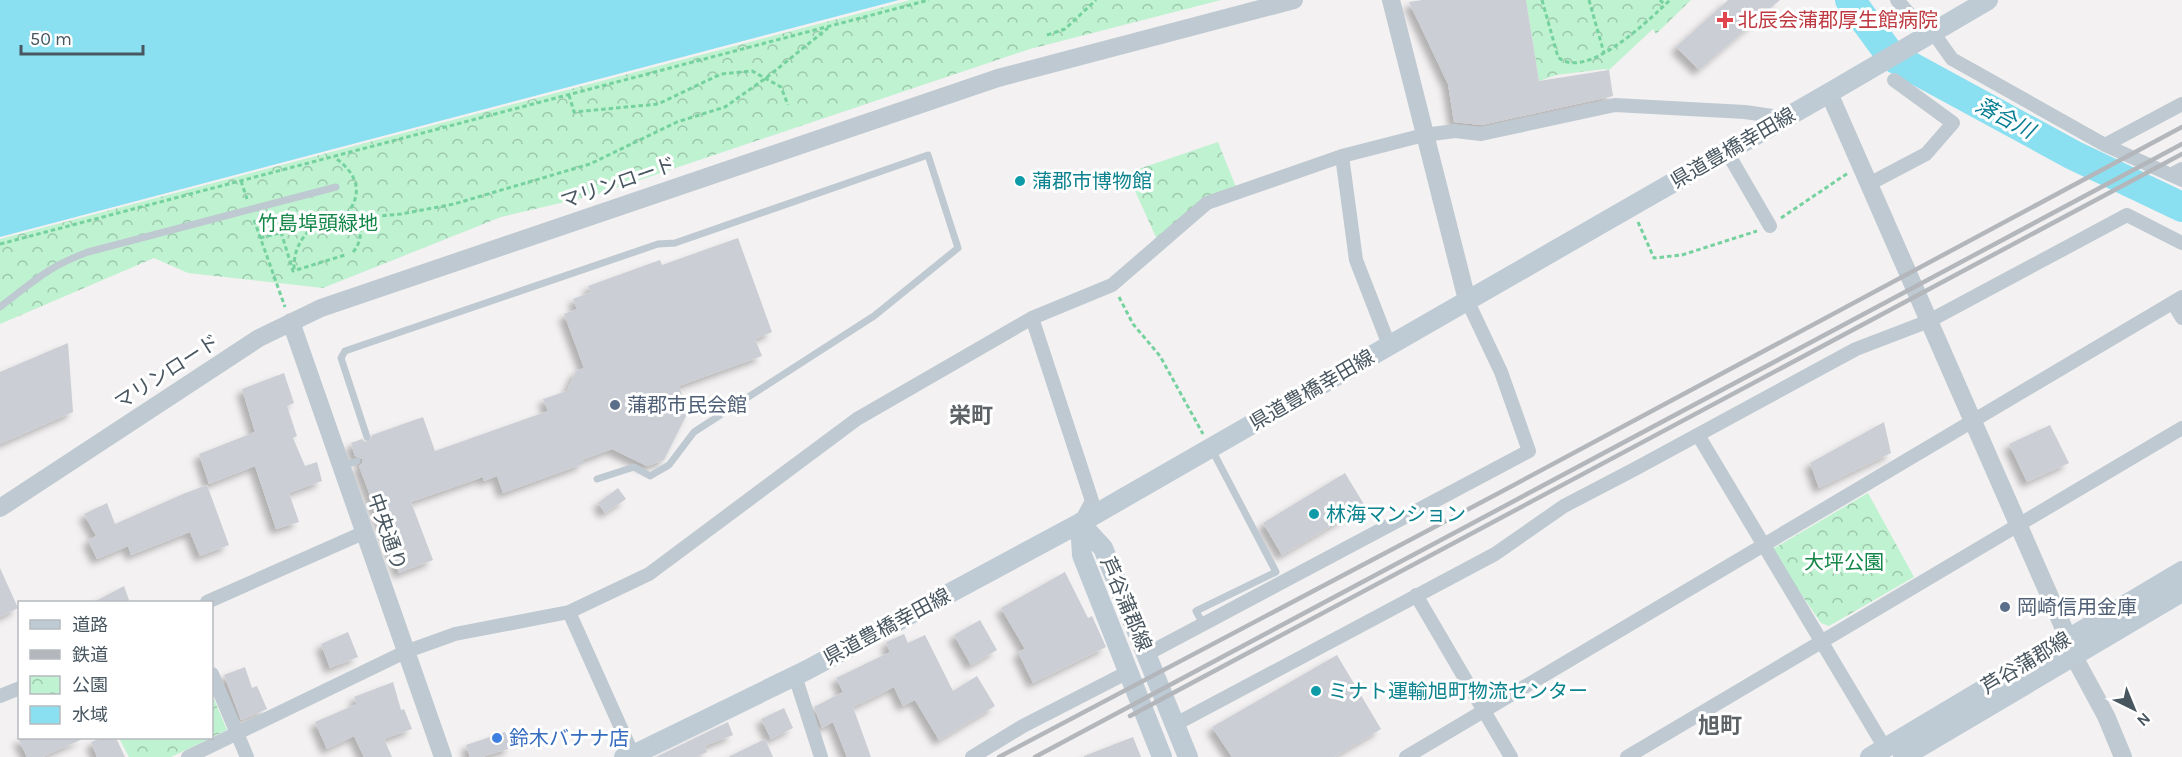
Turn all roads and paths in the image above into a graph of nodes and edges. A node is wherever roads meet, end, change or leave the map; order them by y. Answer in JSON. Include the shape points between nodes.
{"nodes":[{"id":1,"x":929,"y":0,"type":"edge"},
{"id":2,"x":1096,"y":0,"type":"edge"},
{"id":3,"x":1294,"y":0,"type":"edge"},
{"id":4,"x":1390,"y":0,"type":"edge"},
{"id":5,"x":1542,"y":0,"type":"edge"},
{"id":6,"x":1589,"y":0,"type":"edge"},
{"id":7,"x":1660,"y":0,"type":"edge"},
{"id":8,"x":1670,"y":0,"type":"edge"},
{"id":9,"x":1897,"y":0,"type":"edge"},
{"id":10,"x":1988,"y":0,"type":"edge"},
{"id":11,"x":1665,"y":5,"type":"junction"},
{"id":12,"x":831,"y":26,"type":"junction"},
{"id":13,"x":1927,"y":34,"type":"junction"},
{"id":14,"x":1047,"y":35,"type":"dead end"},
{"id":15,"x":1604,"y":53,"type":"junction"},
{"id":16,"x":766,"y":78,"type":"junction"},
{"id":17,"x":1894,"y":80,"type":"dead end"},
{"id":18,"x":1829,"y":93,"type":"junction"},
{"id":19,"x":569,"y":95,"type":"junction"},
{"id":20,"x":2182,"y":104,"type":"edge"},
{"id":21,"x":788,"y":105,"type":"dead end"},
{"id":22,"x":1786,"y":118,"type":"junction"},
{"id":23,"x":1424,"y":135,"type":"junction"},
{"id":24,"x":2105,"y":145,"type":"junction"},
{"id":25,"x":1726,"y":152,"type":"junction"},
{"id":26,"x":1342,"y":156,"type":"junction"},
{"id":27,"x":334,"y":157,"type":"junction"},
{"id":28,"x":1861,"y":165,"type":"junction"},
{"id":29,"x":2178,"y":175,"type":"edge"},
{"id":30,"x":241,"y":181,"type":"junction"},
{"id":31,"x":1869,"y":184,"type":"junction"},
{"id":32,"x":336,"y":186,"type":"dead end"},
{"id":33,"x":1632,"y":206,"type":"junction"},
{"id":34,"x":250,"y":209,"type":"junction"},
{"id":35,"x":345,"y":216,"type":"junction"},
{"id":36,"x":359,"y":218,"type":"junction"},
{"id":37,"x":315,"y":224,"type":"junction"},
{"id":38,"x":1770,"y":226,"type":"junction"},
{"id":39,"x":281,"y":232,"type":"junction"},
{"id":40,"x":260,"y":238,"type":"junction"},
{"id":41,"x":2182,"y":243,"type":"edge"},
{"id":42,"x":0,"y":244,"type":"edge"},
{"id":43,"x":353,"y":252,"type":"dead end"},
{"id":44,"x":345,"y":255,"type":"dead end"},
{"id":45,"x":293,"y":271,"type":"junction"},
{"id":46,"x":1112,"y":285,"type":"junction"},
{"id":47,"x":1467,"y":300,"type":"junction"},
{"id":48,"x":2178,"y":300,"type":"edge"},
{"id":49,"x":0,"y":307,"type":"edge"},
{"id":50,"x":1032,"y":318,"type":"junction"},
{"id":51,"x":2182,"y":318,"type":"edge"},
{"id":52,"x":1929,"y":321,"type":"junction"},
{"id":53,"x":291,"y":322,"type":"junction"},
{"id":54,"x":1389,"y":345,"type":"junction"},
{"id":55,"x":1973,"y":421,"type":"junction"},
{"id":56,"x":2182,"y":428,"type":"edge"},
{"id":57,"x":1698,"y":435,"type":"junction"},
{"id":58,"x":367,"y":437,"type":"dead end"},
{"id":59,"x":1211,"y":448,"type":"junction"},
{"id":60,"x":597,"y":478,"type":"dead end"},
{"id":61,"x":0,"y":508,"type":"edge"},
{"id":62,"x":1080,"y":523,"type":"junction"},
{"id":63,"x":2019,"y":524,"type":"junction"},
{"id":64,"x":363,"y":533,"type":"junction"},
{"id":65,"x":1764,"y":543,"type":"junction"},
{"id":66,"x":2182,"y":571,"type":"edge"},
{"id":67,"x":2182,"y":592,"type":"edge"},
{"id":68,"x":1416,"y":595,"type":"junction"},
{"id":69,"x":211,"y":601,"type":"edge"},
{"id":70,"x":569,"y":612,"type":"junction"},
{"id":71,"x":1204,"y":625,"type":"junction"},
{"id":72,"x":1820,"y":641,"type":"junction"},
{"id":73,"x":2070,"y":647,"type":"junction"},
{"id":74,"x":405,"y":652,"type":"junction"},
{"id":75,"x":1147,"y":654,"type":"junction"},
{"id":76,"x":1128,"y":672,"type":"junction"},
{"id":77,"x":213,"y":676,"type":"edge"},
{"id":78,"x":795,"y":676,"type":"junction"},
{"id":79,"x":18,"y":689,"type":"edge"},
{"id":80,"x":0,"y":696,"type":"edge"},
{"id":81,"x":1483,"y":711,"type":"junction"},
{"id":82,"x":1174,"y":725,"type":"junction"},
{"id":83,"x":237,"y":735,"type":"junction"},
{"id":84,"x":1886,"y":754,"type":"edge"},
{"id":85,"x":630,"y":756,"type":"edge"},
{"id":86,"x":188,"y":757,"type":"edge"},
{"id":87,"x":246,"y":757,"type":"edge"},
{"id":88,"x":442,"y":757,"type":"edge"},
{"id":89,"x":820,"y":757,"type":"edge"},
{"id":90,"x":972,"y":757,"type":"edge"},
{"id":91,"x":1162,"y":757,"type":"edge"},
{"id":92,"x":1188,"y":757,"type":"edge"},
{"id":93,"x":1406,"y":757,"type":"edge"},
{"id":94,"x":1511,"y":757,"type":"edge"},
{"id":95,"x":1627,"y":757,"type":"edge"},
{"id":96,"x":2123,"y":757,"type":"edge"}],
"edges":[{"from":1,"to":12,"type":"path"},
{"from":2,"to":14,"type":"path","via":[[1065,29]]},
{"from":3,"to":53,"type":"street","name":"マリンロード","via":[[998,78],[321,308]]},
{"from":4,"to":23,"type":"street"},
{"from":5,"to":15,"type":"path","via":[[1558,57],[1564,63],[1576,64]]},
{"from":6,"to":15,"type":"path"},
{"from":7,"to":11,"type":"path"},
{"from":8,"to":11,"type":"path"},
{"from":9,"to":13,"type":"street"},
{"from":10,"to":13,"type":"main road","name":"県道豊橋幸田線"},
{"from":11,"to":15,"type":"path"},
{"from":12,"to":16,"type":"path"},
{"from":12,"to":19,"type":"path"},
{"from":13,"to":18,"type":"main road","name":"県道豊橋幸田線"},
{"from":13,"to":24,"type":"street","via":[[1952,59]]},
{"from":16,"to":19,"type":"path","via":[[752,71],[721,74],[658,104],[574,112]]},
{"from":16,"to":21,"type":"path","via":[[781,87]]},
{"from":16,"to":36,"type":"path","via":[[725,107],[677,122],[590,165],[454,204]]},
{"from":17,"to":31,"type":"street","via":[[1953,123],[1926,154]]},
{"from":18,"to":22,"type":"main road","name":"県道豊橋幸田線"},
{"from":18,"to":28,"type":"street"},
{"from":19,"to":27,"type":"path"},
{"from":20,"to":24,"type":"street"},
{"from":22,"to":23,"type":"street","via":[[1745,111],[1615,105],[1481,134],[1455,131]]},
{"from":22,"to":25,"type":"main road","name":"県道豊橋幸田線"},
{"from":23,"to":26,"type":"street"},
{"from":23,"to":47,"type":"street"},
{"from":24,"to":29,"type":"street"},
{"from":25,"to":33,"type":"main road","name":"県道豊橋幸田線"},
{"from":25,"to":38,"type":"street"},
{"from":26,"to":46,"type":"street","via":[[1207,203]]},
{"from":26,"to":54,"type":"street","via":[[1356,260]]},
{"from":27,"to":30,"type":"path"},
{"from":27,"to":35,"type":"path","via":[[353,174],[356,186],[355,205]]},
{"from":28,"to":31,"type":"street"},
{"from":28,"to":38,"type":"path"},
{"from":30,"to":34,"type":"path"},
{"from":30,"to":42,"type":"path"},
{"from":31,"to":52,"type":"street"},
{"from":32,"to":34,"type":"lane"},
{"from":33,"to":38,"type":"path","via":[[1654,258],[1682,255]]},
{"from":33,"to":47,"type":"main road","name":"県道豊橋幸田線"},
{"from":34,"to":40,"type":"path"},
{"from":34,"to":49,"type":"lane","via":[[64,261],[46,270]]},
{"from":35,"to":36,"type":"path"},
{"from":35,"to":37,"type":"path"},
{"from":36,"to":43,"type":"path","via":[[361,234]]},
{"from":37,"to":39,"type":"path"},
{"from":37,"to":45,"type":"path","via":[[294,252]]},
{"from":39,"to":40,"type":"path"},
{"from":39,"to":45,"type":"path"},
{"from":40,"to":53,"type":"path"},
{"from":41,"to":52,"type":"street","via":[[2127,215]]},
{"from":44,"to":45,"type":"path"},
{"from":46,"to":50,"type":"street"},
{"from":46,"to":59,"type":"path","via":[[1133,324],[1160,356]]},
{"from":47,"to":54,"type":"main road","name":"県道豊橋幸田線"},
{"from":47,"to":71,"type":"street","via":[[1502,372],[1529,451]]},
{"from":48,"to":51,"type":"street"},
{"from":48,"to":55,"type":"street"},
{"from":50,"to":62,"type":"street","via":[[1092,501]]},
{"from":50,"to":70,"type":"street","via":[[857,419],[649,574]]},
{"from":52,"to":55,"type":"street"},
{"from":52,"to":57,"type":"street","via":[[1856,349]]},
{"from":53,"to":61,"type":"street","name":"マリンロード","via":[[259,338]]},
{"from":53,"to":64,"type":"street","name":"中央通り","via":[[349,464]]},
{"from":54,"to":59,"type":"main road","name":"県道豊橋幸田線"},
{"from":55,"to":63,"type":"street"},
{"from":55,"to":65,"type":"street"},
{"from":56,"to":63,"type":"street"},
{"from":57,"to":65,"type":"street"},
{"from":57,"to":68,"type":"street","via":[[1564,506],[1495,554]]},
{"from":58,"to":60,"type":"lane","via":[[341,358],[345,351],[928,155],[958,248],[874,316],[694,432],[669,465],[650,476],[634,467]]},
{"from":59,"to":62,"type":"main road","name":"県道豊橋幸田線"},
{"from":59,"to":71,"type":"lane","via":[[1276,572],[1196,611]]},
{"from":62,"to":75,"type":"main road","name":"芦谷蒲郡線","via":[[1103,548]]},
{"from":62,"to":76,"type":"main road","name":"芦谷蒲郡線","via":[[1082,555]]},
{"from":62,"to":78,"type":"main road","name":"県道豊橋幸田線"},
{"from":63,"to":72,"type":"street"},
{"from":63,"to":73,"type":"street"},
{"from":64,"to":69,"type":"street"},
{"from":64,"to":74,"type":"street","name":"中央通り"},
{"from":65,"to":72,"type":"street"},
{"from":65,"to":81,"type":"street"},
{"from":66,"to":73,"type":"main road","name":"芦谷蒲郡線"},
{"from":67,"to":73,"type":"main road","name":"芦谷蒲郡線"},
{"from":68,"to":81,"type":"street"},
{"from":68,"to":82,"type":"street"},
{"from":70,"to":74,"type":"street","via":[[455,634]]},
{"from":70,"to":85,"type":"street"},
{"from":71,"to":75,"type":"street"},
{"from":72,"to":84,"type":"street"},
{"from":72,"to":95,"type":"street"},
{"from":73,"to":84,"type":"main road","name":"芦谷蒲郡線"},
{"from":73,"to":96,"type":"street"},
{"from":74,"to":83,"type":"street"},
{"from":74,"to":88,"type":"street","name":"中央通り"},
{"from":75,"to":82,"type":"main road","name":"芦谷蒲郡線"},
{"from":76,"to":90,"type":"street"},
{"from":76,"to":91,"type":"main road","name":"芦谷蒲郡線"},
{"from":77,"to":83,"type":"street"},
{"from":78,"to":85,"type":"main road","name":"県道豊橋幸田線"},
{"from":78,"to":89,"type":"street"},
{"from":79,"to":80,"type":"street"},
{"from":81,"to":93,"type":"street"},
{"from":81,"to":94,"type":"street"},
{"from":82,"to":92,"type":"main road","name":"芦谷蒲郡線"},
{"from":83,"to":86,"type":"street"},
{"from":83,"to":87,"type":"street"}]}
